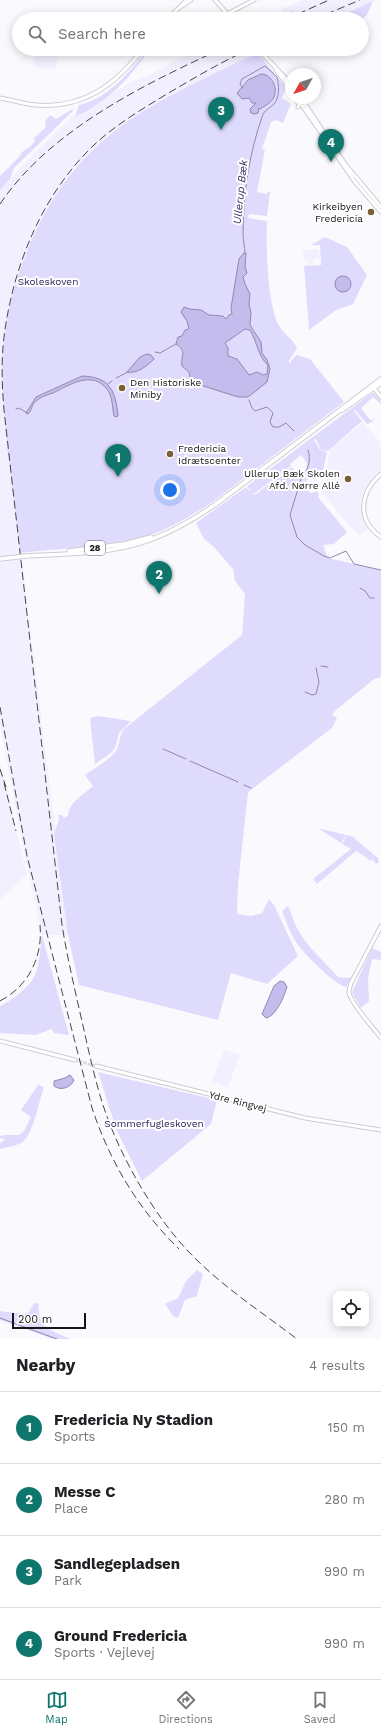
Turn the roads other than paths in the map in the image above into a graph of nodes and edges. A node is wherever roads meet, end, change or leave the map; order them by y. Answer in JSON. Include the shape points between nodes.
{"nodes":[{"id":1,"x":188,"y":0,"type":"edge"},
{"id":2,"x":191,"y":0,"type":"edge"},
{"id":3,"x":215,"y":0,"type":"edge"},
{"id":4,"x":254,"y":0,"type":"edge"},
{"id":5,"x":178,"y":8,"type":"junction"},
{"id":6,"x":174,"y":12,"type":"edge"},
{"id":7,"x":225,"y":12,"type":"edge"},
{"id":8,"x":231,"y":12,"type":"edge"},
{"id":9,"x":137,"y":56,"type":"edge"},
{"id":10,"x":265,"y":56,"type":"edge"},
{"id":11,"x":273,"y":65,"type":"junction"},
{"id":12,"x":285,"y":78,"type":"edge"},
{"id":13,"x":285,"y":82,"type":"edge"},
{"id":14,"x":0,"y":98,"type":"edge"},
{"id":15,"x":299,"y":104,"type":"edge"},
{"id":16,"x":302,"y":104,"type":"joint"},
{"id":17,"x":306,"y":104,"type":"edge"},
{"id":18,"x":298,"y":107,"type":"dead end"},
{"id":19,"x":318,"y":122,"type":"junction"},
{"id":20,"x":381,"y":207,"type":"edge"},
{"id":21,"x":381,"y":212,"type":"edge"},
{"id":22,"x":381,"y":381,"type":"edge"},
{"id":23,"x":373,"y":387,"type":"junction"},
{"id":24,"x":381,"y":397,"type":"edge"},
{"id":25,"x":337,"y":412,"type":"junction"},
{"id":26,"x":381,"y":474,"type":"edge"},
{"id":27,"x":381,"y":537,"type":"edge"},
{"id":28,"x":0,"y":559,"type":"edge"},
{"id":29,"x":381,"y":926,"type":"edge"},
{"id":30,"x":381,"y":1038,"type":"edge"},
{"id":31,"x":0,"y":1041,"type":"edge"},
{"id":32,"x":75,"y":1060,"type":"tunnel mouth"},
{"id":33,"x":96,"y":1066,"type":"tunnel mouth"},
{"id":34,"x":381,"y":1130,"type":"edge"}],
"edges":[{"from":1,"to":5,"type":"street"},
{"from":2,"to":5,"type":"street","via":[[182,8]]},
{"from":3,"to":7,"type":"street"},
{"from":4,"to":8,"type":"street"},
{"from":5,"to":6,"type":"street"},
{"from":9,"to":14,"type":"street","via":[[111,83],[94,94],[76,101],[60,105],[37,105]]},
{"from":10,"to":11,"type":"street"},
{"from":11,"to":12,"type":"street"},
{"from":11,"to":13,"type":"street"},
{"from":15,"to":18,"type":"street"},
{"from":16,"to":19,"type":"street"},
{"from":16,"to":21,"type":"street","via":[[355,182]]},
{"from":17,"to":19,"type":"street"},
{"from":19,"to":20,"type":"street","via":[[347,166]]},
{"from":22,"to":23,"type":"main road","number":"28"},
{"from":23,"to":24,"type":"street"},
{"from":23,"to":25,"type":"main road","number":"28"},
{"from":23,"to":25,"type":"main road","number":"28","via":[[356,402]]},
{"from":25,"to":28,"type":"main road","number":"28","bridge":true,"via":[[206,511],[160,535],[124,544]]},
{"from":26,"to":27,"type":"street","via":[[366,492],[364,509],[368,523]]},
{"from":29,"to":30,"type":"street","via":[[349,991],[357,1007]]},
{"from":31,"to":32,"type":"street"},
{"from":33,"to":34,"type":"street","name":"Ydre Ringvej","via":[[305,1118]]}]}
